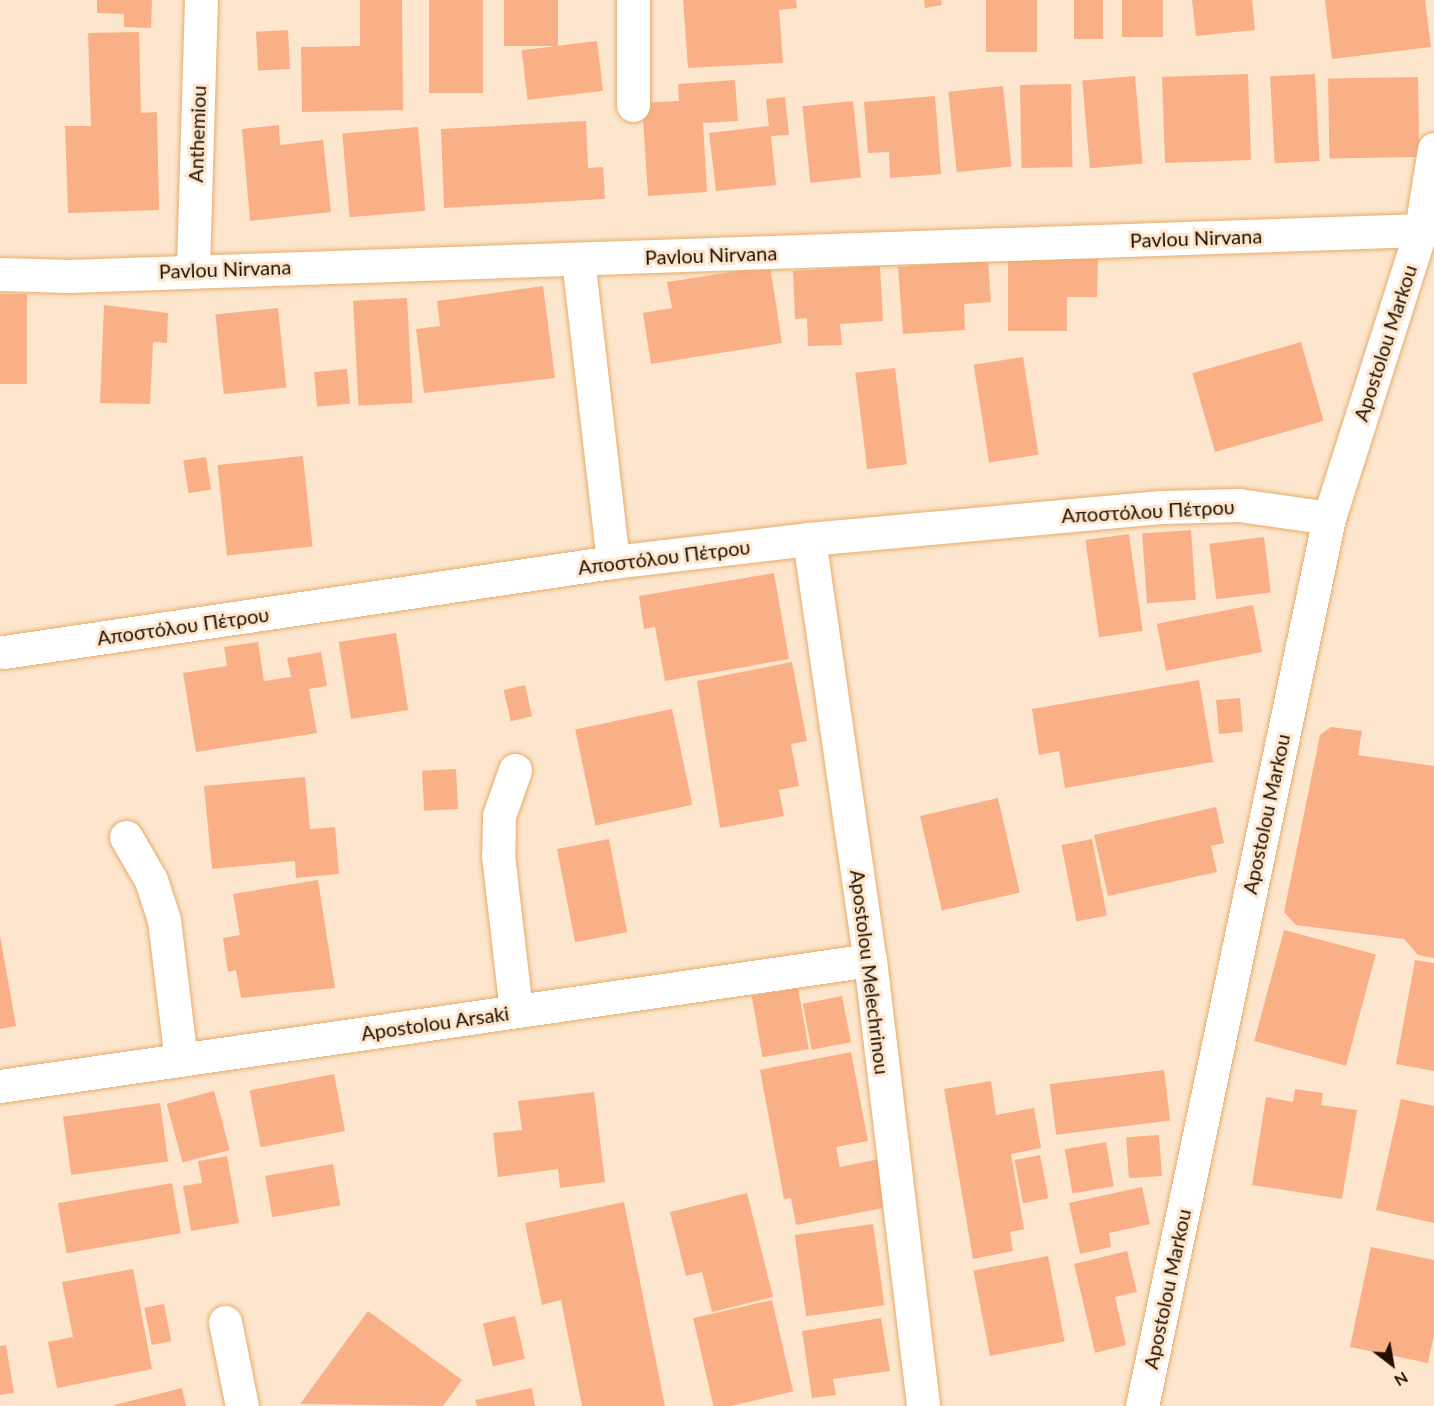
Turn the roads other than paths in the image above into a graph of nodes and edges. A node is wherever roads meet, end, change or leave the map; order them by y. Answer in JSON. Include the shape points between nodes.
{"nodes":[{"id":1,"x":201,"y":0,"type":"edge"},
{"id":2,"x":633,"y":0,"type":"edge"},
{"id":3,"x":633,"y":105,"type":"dead end"},
{"id":4,"x":1434,"y":149,"type":"edge"},
{"id":5,"x":1421,"y":230,"type":"junction"},
{"id":6,"x":578,"y":260,"type":"junction"},
{"id":7,"x":193,"y":268,"type":"junction"},
{"id":8,"x":0,"y":274,"type":"edge"},
{"id":9,"x":1329,"y":518,"type":"junction"},
{"id":10,"x":809,"y":539,"type":"junction"},
{"id":11,"x":613,"y":562,"type":"junction"},
{"id":12,"x":4,"y":652,"type":"dead end"},
{"id":13,"x":514,"y":770,"type":"dead end"},
{"id":14,"x":126,"y":837,"type":"dead end"},
{"id":15,"x":870,"y":960,"type":"junction"},
{"id":16,"x":516,"y":1011,"type":"junction"},
{"id":17,"x":182,"y":1060,"type":"junction"},
{"id":18,"x":0,"y":1086,"type":"edge"},
{"id":19,"x":225,"y":1322,"type":"dead end"},
{"id":20,"x":242,"y":1406,"type":"edge"},
{"id":21,"x":923,"y":1406,"type":"edge"},
{"id":22,"x":1142,"y":1406,"type":"edge"}],
"edges":[{"from":1,"to":7,"type":"street","name":"Anthemiou"},
{"from":2,"to":3,"type":"street"},
{"from":4,"to":5,"type":"street","name":"Apostolou Markou"},
{"from":5,"to":6,"type":"street","name":"Pavlou Nirvana"},
{"from":5,"to":9,"type":"street","name":"Apostolou Markou"},
{"from":6,"to":7,"type":"street","name":"Pavlou Nirvana"},
{"from":6,"to":11,"type":"street"},
{"from":7,"to":8,"type":"street","name":"Pavlou Nirvana","via":[[68,276]]},
{"from":9,"to":10,"type":"street","name":"Αποστόλου Πέτρου","via":[[1239,506],[1161,507]]},
{"from":9,"to":22,"type":"street","name":"Apostolou Markou"},
{"from":10,"to":11,"type":"street","name":"Αποστόλου Πέτρου"},
{"from":10,"to":15,"type":"street","name":"Apostolou Melechrinou"},
{"from":11,"to":12,"type":"street","name":"Αποστόλου Πέτρου"},
{"from":13,"to":16,"type":"street","via":[[499,816],[498,855]]},
{"from":14,"to":17,"type":"street","via":[[151,880],[164,920]]},
{"from":15,"to":16,"type":"street","name":"Apostolou Arsaki"},
{"from":15,"to":21,"type":"street","name":"Apostolou Melechrinou"},
{"from":16,"to":17,"type":"street","name":"Apostolou Arsaki"},
{"from":17,"to":18,"type":"street","name":"Apostolou Arsaki"},
{"from":19,"to":20,"type":"street"}]}
